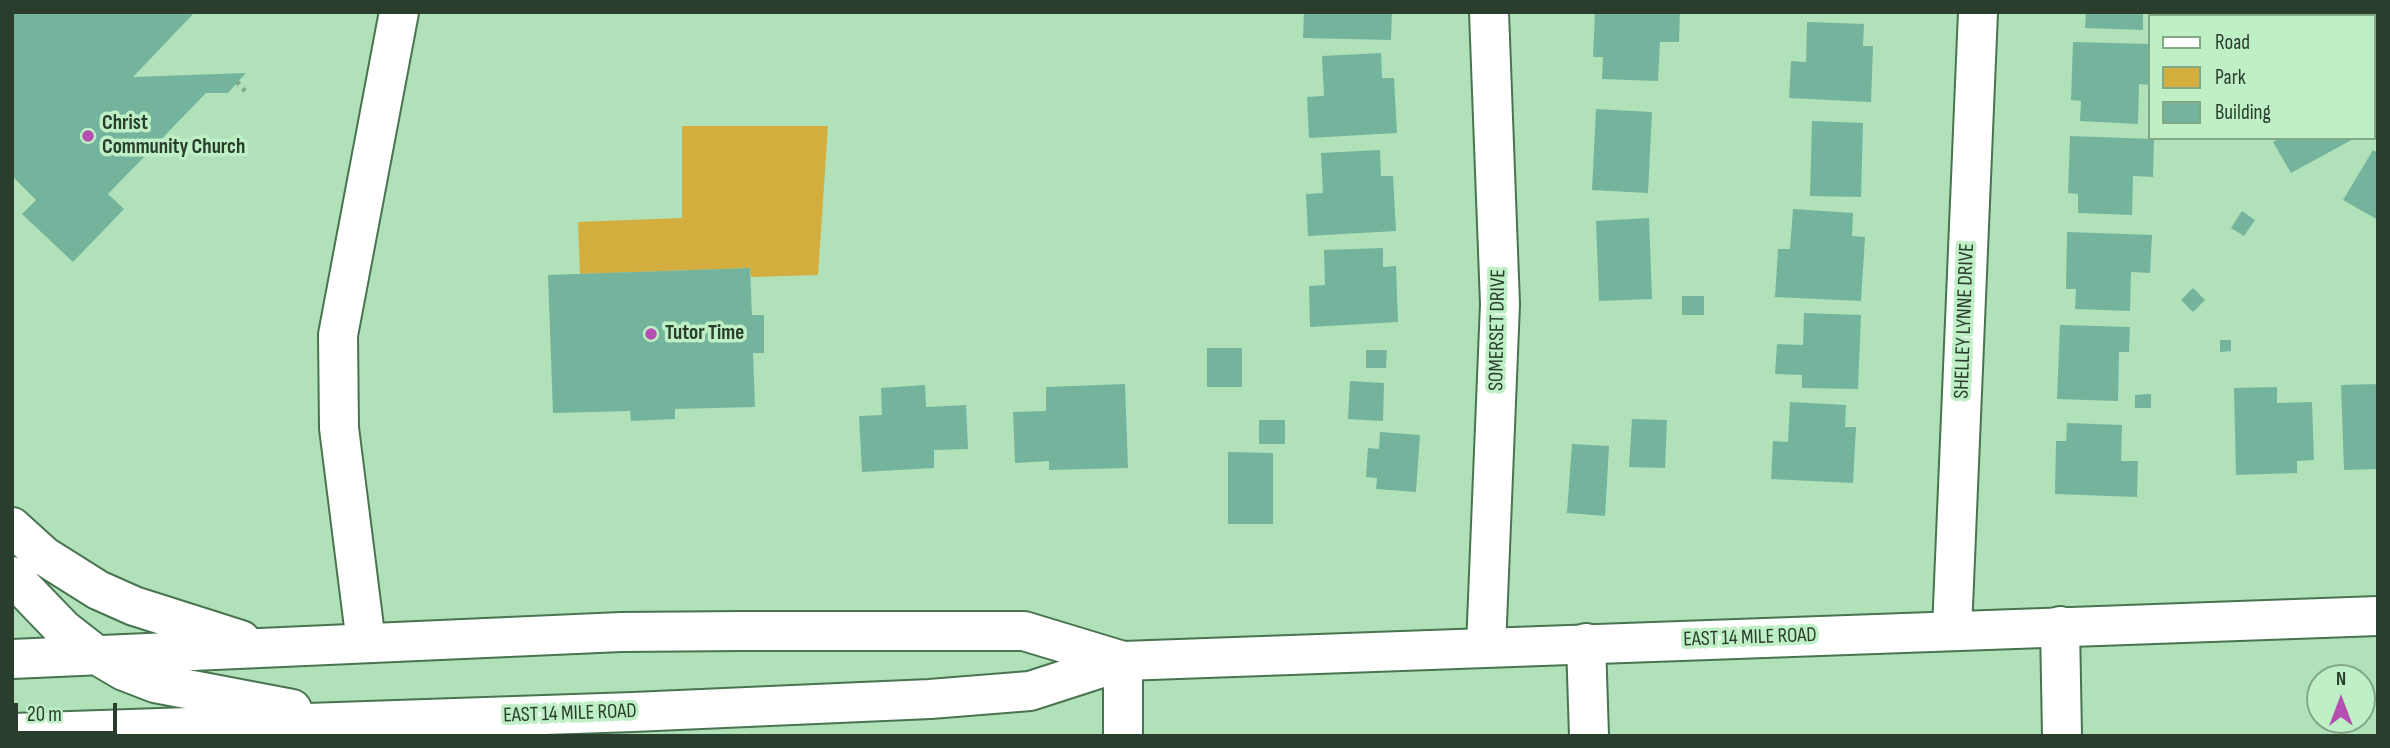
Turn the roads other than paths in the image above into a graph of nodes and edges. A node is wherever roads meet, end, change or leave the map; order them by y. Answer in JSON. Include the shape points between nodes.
{"nodes":[{"id":1,"x":399,"y":12,"type":"edge"},
{"id":2,"x":1489,"y":12,"type":"edge"},
{"id":3,"x":1978,"y":12,"type":"edge"},
{"id":4,"x":12,"y":527,"type":"edge"},
{"id":5,"x":12,"y":576,"type":"edge"},
{"id":6,"x":2378,"y":615,"type":"edge"},
{"id":7,"x":2060,"y":625,"type":"junction"},
{"id":8,"x":1952,"y":629,"type":"junction"},
{"id":9,"x":366,"y":643,"type":"junction"},
{"id":10,"x":1586,"y":643,"type":"junction"},
{"id":11,"x":1486,"y":647,"type":"junction"},
{"id":12,"x":270,"y":649,"type":"junction"},
{"id":13,"x":95,"y":654,"type":"junction"},
{"id":14,"x":12,"y":659,"type":"edge"},
{"id":15,"x":1122,"y":661,"type":"junction"},
{"id":16,"x":359,"y":722,"type":"junction"},
{"id":17,"x":634,"y":724,"type":"edge"},
{"id":18,"x":12,"y":733,"type":"edge"},
{"id":19,"x":157,"y":733,"type":"edge"},
{"id":20,"x":1122,"y":736,"type":"edge"},
{"id":21,"x":1589,"y":736,"type":"edge"},
{"id":22,"x":2062,"y":736,"type":"edge"}],
"edges":[{"from":1,"to":9,"type":"main road","via":[[338,335],[339,428]]},
{"from":2,"to":11,"type":"main road","name":"SOMERSET DRIVE","via":[[1500,304]]},
{"from":3,"to":8,"type":"main road","name":"SHELLEY LYNNE DRIVE"},
{"from":4,"to":12,"type":"main road","via":[[44,556],[98,590]]},
{"from":5,"to":13,"type":"main road","via":[[63,629]]},
{"from":6,"to":7,"type":"main road","name":"EAST 14 MILE ROAD"},
{"from":7,"to":8,"type":"main road","name":"EAST 14 MILE ROAD"},
{"from":7,"to":22,"type":"main road"},
{"from":8,"to":10,"type":"main road","name":"EAST 14 MILE ROAD"},
{"from":9,"to":12,"type":"main road","name":"EAST 14 MILE ROAD"},
{"from":9,"to":15,"type":"main road","name":"EAST 14 MILE ROAD","via":[[621,632],[1024,631]]},
{"from":10,"to":11,"type":"main road","name":"EAST 14 MILE ROAD"},
{"from":10,"to":21,"type":"main road"},
{"from":11,"to":15,"type":"main road","name":"EAST 14 MILE ROAD"},
{"from":12,"to":13,"type":"main road","name":"EAST 14 MILE ROAD"},
{"from":13,"to":14,"type":"main road","name":"EAST 14 MILE ROAD"},
{"from":13,"to":16,"type":"main road","via":[[155,683]]},
{"from":15,"to":17,"type":"main road","name":"EAST 14 MILE ROAD","via":[[1030,691]]},
{"from":15,"to":20,"type":"main road"},
{"from":16,"to":17,"type":"main road","name":"EAST 14 MILE ROAD"},
{"from":16,"to":19,"type":"main road","name":"EAST 14 MILE ROAD"},
{"from":18,"to":19,"type":"main road","name":"EAST 14 MILE ROAD"}]}
